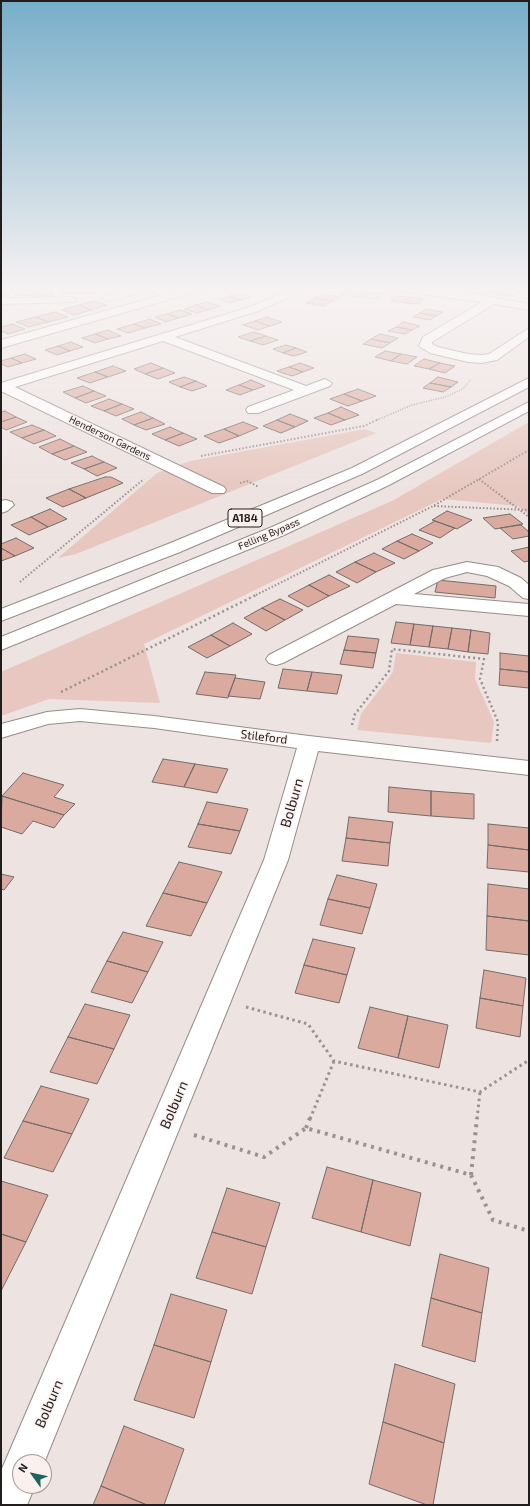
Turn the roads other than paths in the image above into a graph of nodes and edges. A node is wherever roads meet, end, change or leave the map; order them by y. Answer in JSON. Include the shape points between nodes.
{"nodes":[{"id":1,"x":102,"y":356,"type":"edge"},
{"id":2,"x":215,"y":356,"type":"edge"},
{"id":3,"x":468,"y":356,"type":"edge"},
{"id":4,"x":494,"y":356,"type":"edge"},
{"id":5,"x":529,"y":372,"type":"edge"},
{"id":6,"x":325,"y":382,"type":"dead end"},
{"id":7,"x":529,"y":382,"type":"edge"},
{"id":8,"x":2,"y":387,"type":"edge"},
{"id":9,"x":305,"y":390,"type":"junction"},
{"id":10,"x":529,"y":406,"type":"edge"},
{"id":11,"x":482,"y":408,"type":"junction"},
{"id":12,"x":252,"y":410,"type":"dead end"},
{"id":13,"x":218,"y":490,"type":"dead end"},
{"id":14,"x":529,"y":594,"type":"edge"},
{"id":15,"x":393,"y":598,"type":"junction"},
{"id":16,"x":529,"y":610,"type":"edge"},
{"id":17,"x":1,"y":615,"type":"edge"},
{"id":18,"x":1,"y":644,"type":"edge"},
{"id":19,"x":276,"y":659,"type":"dead end"},
{"id":20,"x":1,"y":731,"type":"edge"},
{"id":21,"x":309,"y":742,"type":"junction"},
{"id":22,"x":529,"y":768,"type":"edge"},
{"id":23,"x":28,"y":1454,"type":"edge"},
{"id":24,"x":12,"y":1493,"type":"edge"},
{"id":25,"x":7,"y":1505,"type":"edge"}],
"edges":[{"from":1,"to":8,"type":"main road"},
{"from":2,"to":9,"type":"main road"},
{"from":3,"to":4,"type":"main road"},
{"from":5,"to":11,"type":"main road"},
{"from":6,"to":9,"type":"main road"},
{"from":7,"to":11,"type":"main road","name":"Felling Bypass","number":"A184"},
{"from":8,"to":13,"type":"main road","name":"Henderson Gardens"},
{"from":9,"to":12,"type":"main road"},
{"from":10,"to":18,"type":"main road","name":"Felling Bypass","number":"A184","via":[[384,482],[278,531]]},
{"from":11,"to":17,"type":"main road","name":"Felling Bypass","number":"A184","via":[[357,471],[174,548]]},
{"from":14,"to":15,"type":"main road","via":[[515,582],[492,571],[467,567],[439,574]]},
{"from":15,"to":16,"type":"main road"},
{"from":15,"to":19,"type":"main road"},
{"from":20,"to":21,"type":"main road","name":"Stileford","via":[[47,718],[80,715]]},
{"from":21,"to":22,"type":"main road","name":"Stileford"},
{"from":21,"to":23,"type":"main road","name":"Bolburn","via":[[276,860]]},
{"from":24,"to":25,"type":"main road"}]}
